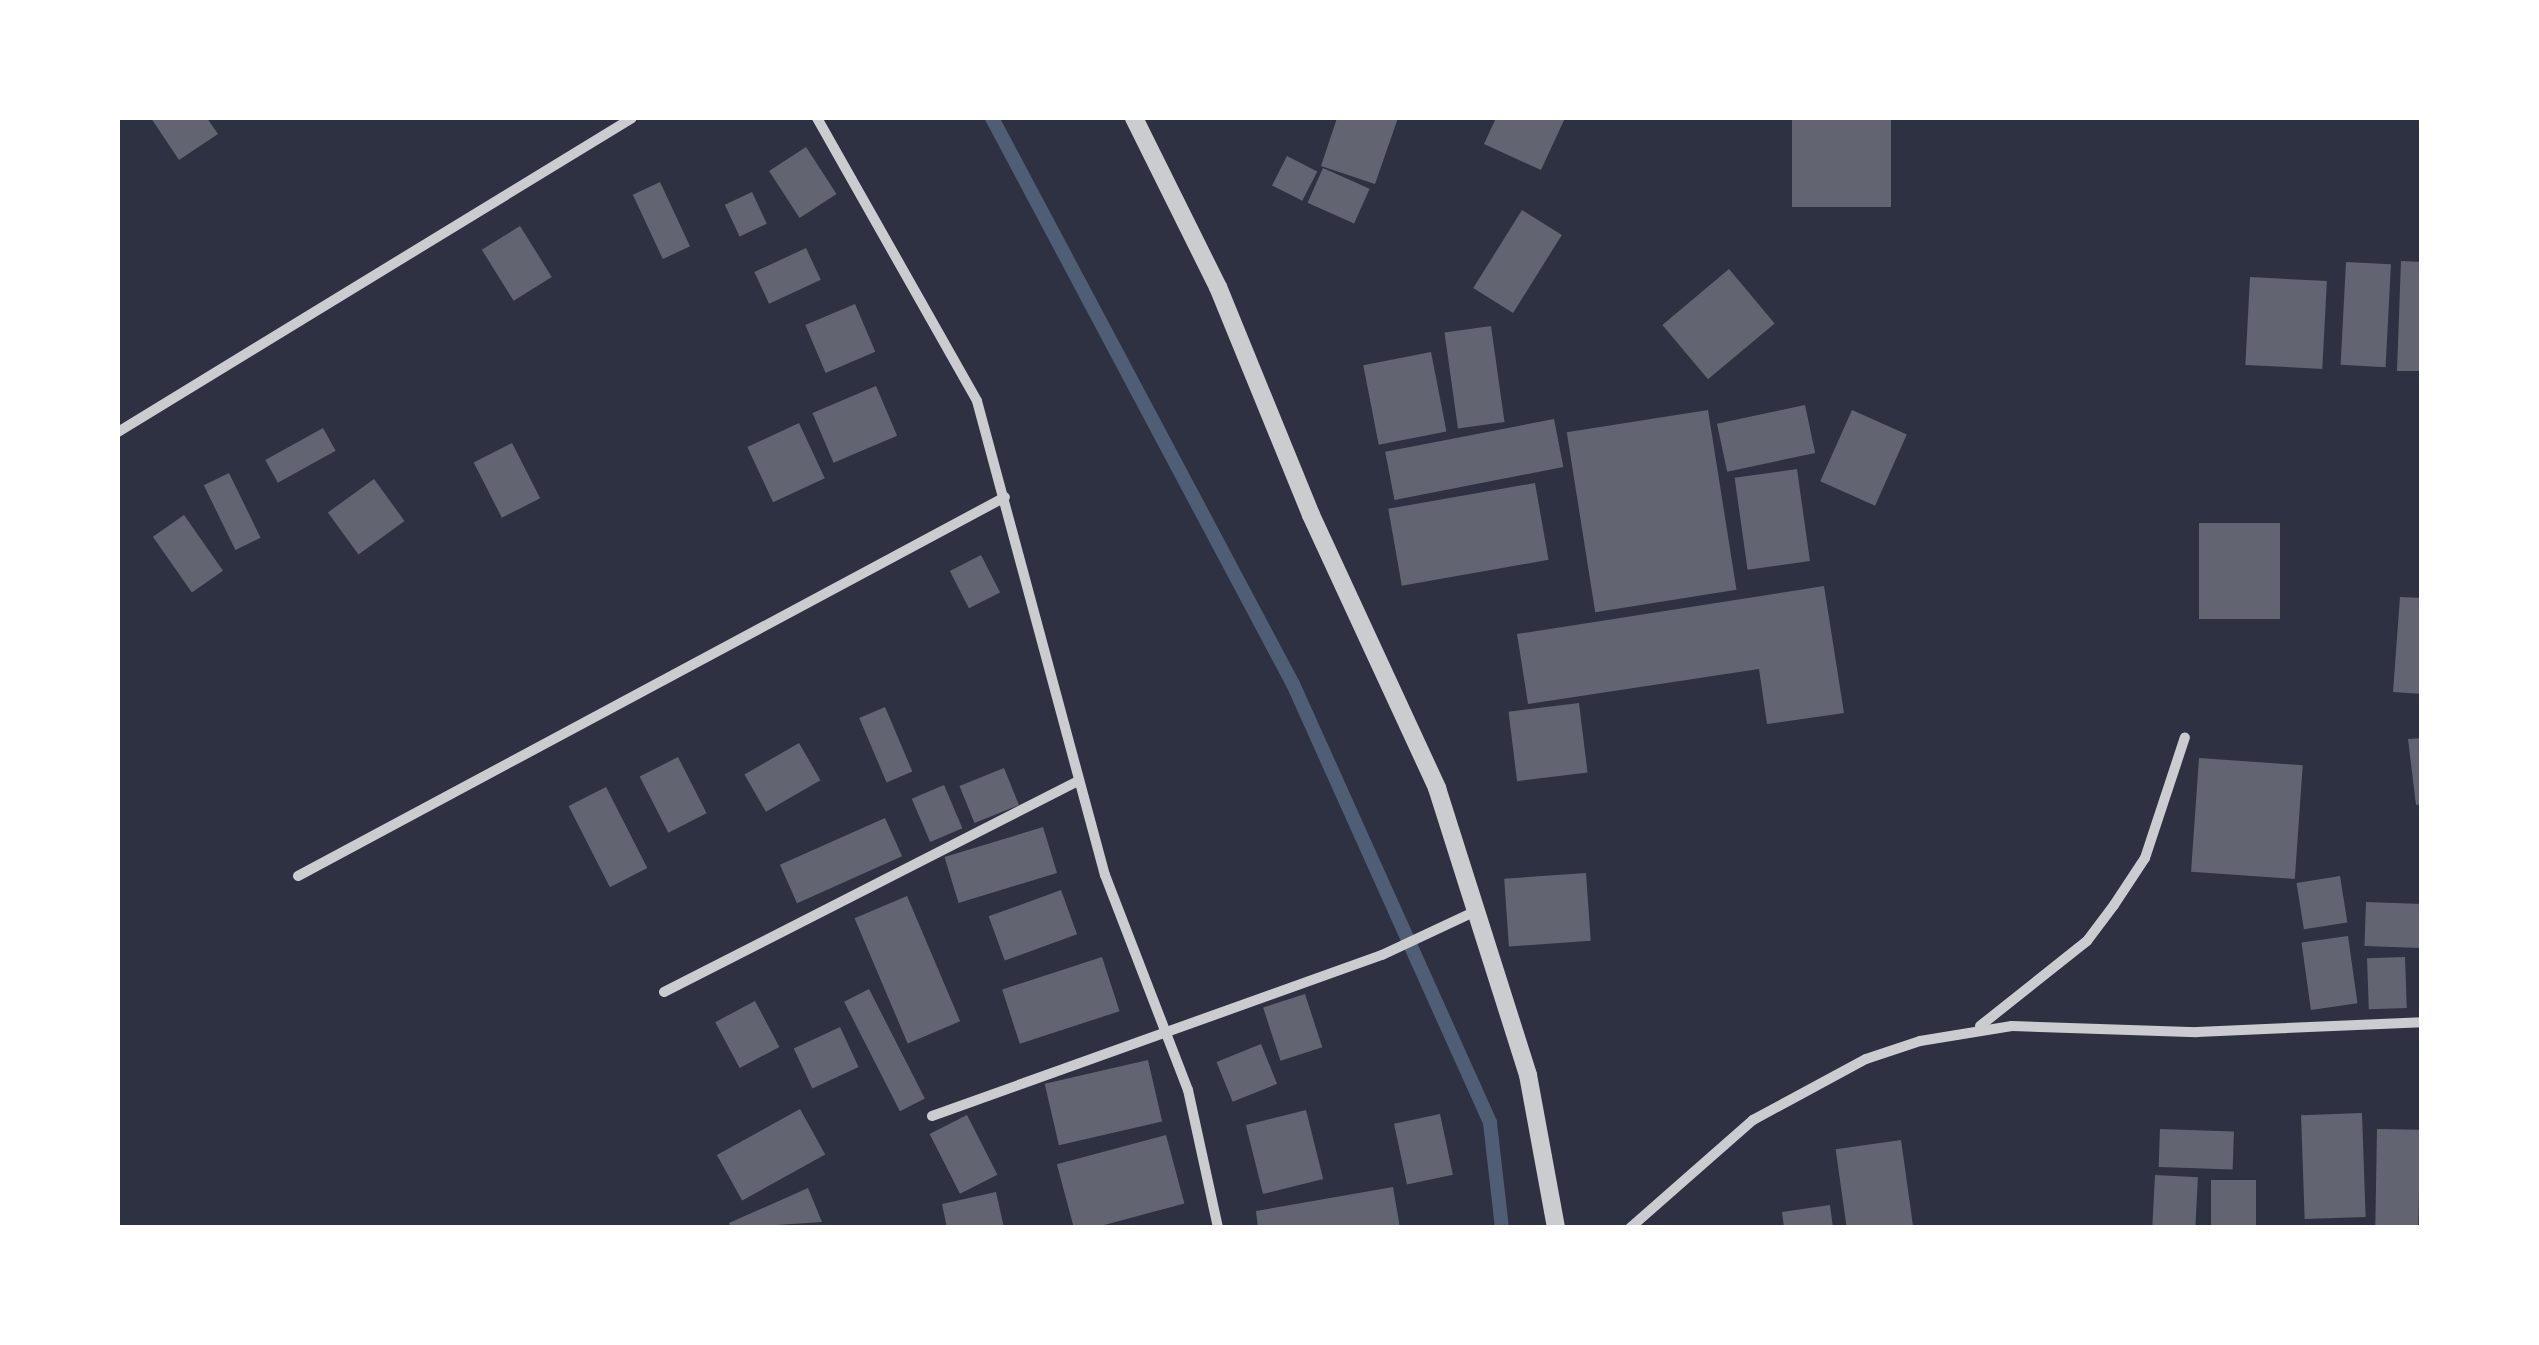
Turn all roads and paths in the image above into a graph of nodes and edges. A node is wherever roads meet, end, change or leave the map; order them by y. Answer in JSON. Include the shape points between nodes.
{"nodes":[{"id":1,"x":632,"y":118,"type":"edge"},
{"id":2,"x":817,"y":118,"type":"edge"},
{"id":3,"x":1134,"y":118,"type":"edge"},
{"id":4,"x":118,"y":432,"type":"edge"},
{"id":5,"x":1005,"y":496,"type":"junction"},
{"id":6,"x":2185,"y":736,"type":"dead end"},
{"id":7,"x":1078,"y":781,"type":"junction"},
{"id":8,"x":298,"y":876,"type":"dead end"},
{"id":9,"x":1479,"y":909,"type":"junction"},
{"id":10,"x":664,"y":992,"type":"dead end"},
{"id":11,"x":2422,"y":1022,"type":"edge"},
{"id":12,"x":1975,"y":1029,"type":"junction"},
{"id":13,"x":1167,"y":1031,"type":"junction"},
{"id":14,"x":932,"y":1116,"type":"dead end"},
{"id":15,"x":1218,"y":1228,"type":"edge"},
{"id":16,"x":1556,"y":1228,"type":"edge"},
{"id":17,"x":1630,"y":1228,"type":"edge"}],
"edges":[{"from":1,"to":4,"type":"street"},
{"from":2,"to":5,"type":"street","via":[[977,401]]},
{"from":3,"to":9,"type":"street","via":[[1218,287],[1311,515],[1399,695]]},
{"from":5,"to":7,"type":"street"},
{"from":5,"to":8,"type":"street"},
{"from":6,"to":12,"type":"street","via":[[2146,858],[2114,905],[2086,941]]},
{"from":7,"to":10,"type":"street"},
{"from":7,"to":13,"type":"street","via":[[1105,875]]},
{"from":9,"to":13,"type":"street","via":[[1382,955]]},
{"from":9,"to":16,"type":"street","via":[[1528,1076]]},
{"from":11,"to":12,"type":"street","via":[[2196,1032]]},
{"from":12,"to":17,"type":"street","via":[[1866,1059],[1809,1088],[1754,1120]]},
{"from":13,"to":14,"type":"street"},
{"from":13,"to":15,"type":"street","via":[[1210,1172]]}]}
